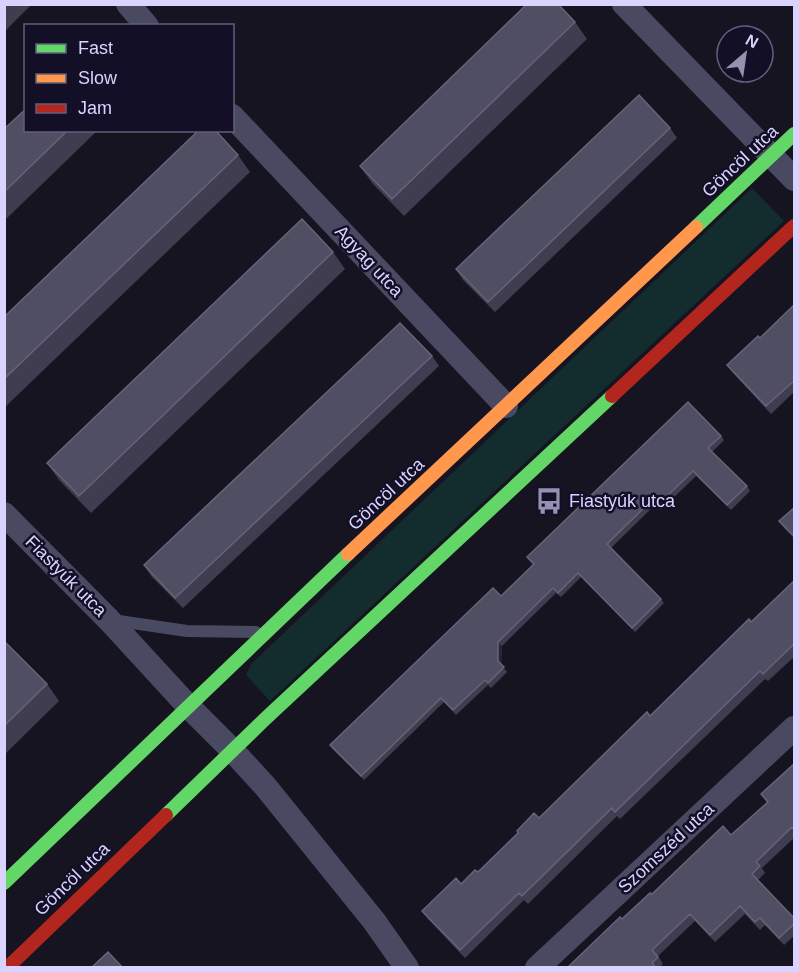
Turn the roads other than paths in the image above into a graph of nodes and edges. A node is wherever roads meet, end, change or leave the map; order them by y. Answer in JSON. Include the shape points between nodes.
{"nodes":[{"id":1,"x":128,"y":4,"type":"edge"},
{"id":2,"x":624,"y":4,"type":"edge"},
{"id":3,"x":145,"y":24,"type":"edge"},
{"id":4,"x":234,"y":118,"type":"edge"},
{"id":5,"x":795,"y":134,"type":"edge"},
{"id":6,"x":772,"y":156,"type":"junction"},
{"id":7,"x":795,"y":179,"type":"edge"},
{"id":8,"x":795,"y":226,"type":"edge"},
{"id":9,"x":506,"y":406,"type":"junction"},
{"id":10,"x":4,"y":514,"type":"edge"},
{"id":11,"x":109,"y":620,"type":"junction"},
{"id":12,"x":266,"y":632,"type":"junction"},
{"id":13,"x":188,"y":706,"type":"junction"},
{"id":14,"x":795,"y":728,"type":"edge"},
{"id":15,"x":232,"y":750,"type":"junction"},
{"id":16,"x":4,"y":883,"type":"edge"},
{"id":17,"x":7,"y":968,"type":"edge"},
{"id":18,"x":407,"y":968,"type":"edge"},
{"id":19,"x":537,"y":968,"type":"edge"}],
"edges":[{"from":1,"to":3,"type":"street"},
{"from":2,"to":6,"type":"street"},
{"from":4,"to":9,"type":"street","name":"Agyag utca"},
{"from":5,"to":6,"type":"street","name":"Göncöl utca"},
{"from":6,"to":7,"type":"street"},
{"from":6,"to":9,"type":"street","name":"Göncöl utca"},
{"from":8,"to":15,"type":"street","name":"Göncöl utca"},
{"from":9,"to":12,"type":"street","name":"Göncöl utca"},
{"from":10,"to":11,"type":"street","name":"Fiastyúk utca"},
{"from":11,"to":12,"type":"lane","via":[[187,631]]},
{"from":11,"to":13,"type":"street","name":"Fiastyúk utca"},
{"from":12,"to":13,"type":"street","name":"Göncöl utca"},
{"from":13,"to":15,"type":"street","name":"Fiastyúk utca"},
{"from":13,"to":16,"type":"street","name":"Göncöl utca"},
{"from":14,"to":19,"type":"street","name":"Szomszéd utca"},
{"from":15,"to":17,"type":"street","name":"Göncöl utca"},
{"from":15,"to":18,"type":"street","name":"Fiastyúk utca","via":[[374,921]]}]}
